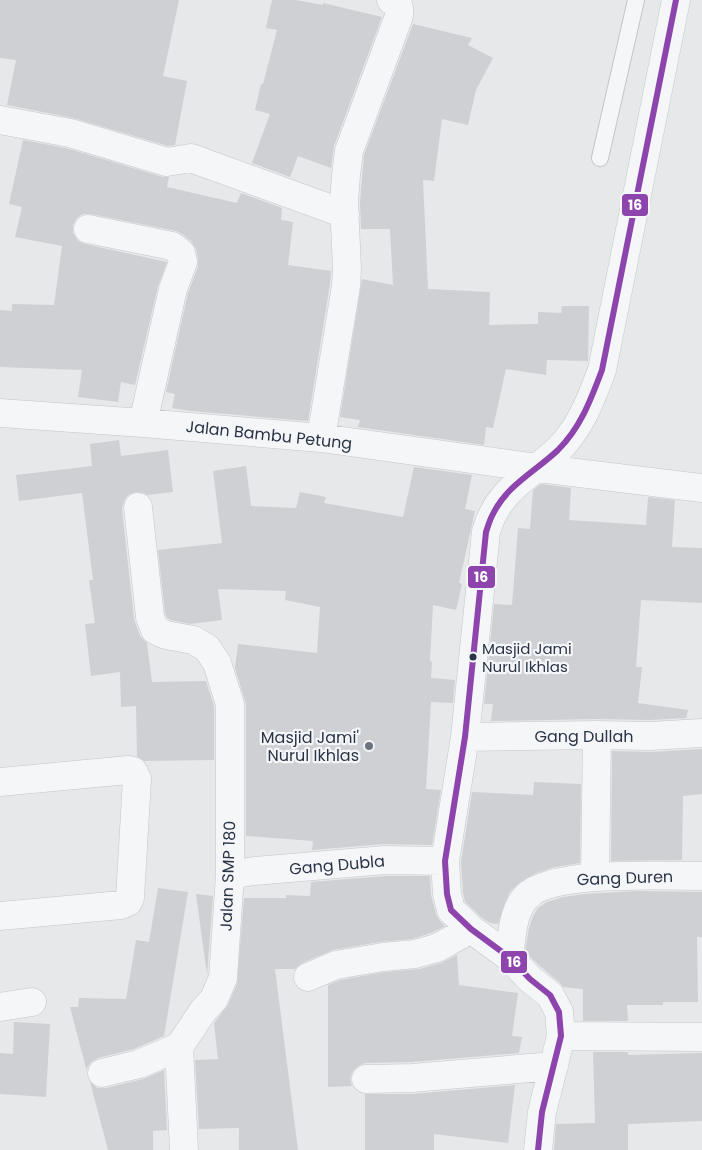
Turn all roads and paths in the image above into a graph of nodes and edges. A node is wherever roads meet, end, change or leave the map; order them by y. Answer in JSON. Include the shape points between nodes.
{"nodes":[{"id":1,"x":393,"y":0,"type":"edge"},
{"id":2,"x":636,"y":0,"type":"edge"},
{"id":3,"x":676,"y":0,"type":"edge"},
{"id":4,"x":0,"y":120,"type":"edge"},
{"id":5,"x":600,"y":158,"type":"dead end"},
{"id":6,"x":345,"y":214,"type":"junction"},
{"id":7,"x":88,"y":229,"type":"dead end"},
{"id":8,"x":0,"y":413,"type":"edge"},
{"id":9,"x":142,"y":423,"type":"junction"},
{"id":10,"x":321,"y":438,"type":"junction"},
{"id":11,"x":537,"y":468,"type":"junction"},
{"id":12,"x":702,"y":488,"type":"edge"},
{"id":13,"x":138,"y":507,"type":"dead end"},
{"id":14,"x":702,"y":733,"type":"edge"},
{"id":15,"x":597,"y":735,"type":"junction"},
{"id":16,"x":465,"y":737,"type":"junction"},
{"id":17,"x":0,"y":782,"type":"edge"},
{"id":18,"x":445,"y":861,"type":"junction"},
{"id":19,"x":230,"y":875,"type":"junction"},
{"id":20,"x":595,"y":876,"type":"junction"},
{"id":21,"x":702,"y":876,"type":"edge"},
{"id":22,"x":0,"y":916,"type":"edge"},
{"id":23,"x":471,"y":929,"type":"junction"},
{"id":24,"x":509,"y":957,"type":"junction"},
{"id":25,"x":308,"y":977,"type":"dead end"},
{"id":26,"x":32,"y":1002,"type":"dead end"},
{"id":27,"x":0,"y":1007,"type":"edge"},
{"id":28,"x":561,"y":1036,"type":"junction"},
{"id":29,"x":702,"y":1037,"type":"edge"},
{"id":30,"x":180,"y":1047,"type":"junction"},
{"id":31,"x":554,"y":1066,"type":"junction"},
{"id":32,"x":102,"y":1073,"type":"dead end"},
{"id":33,"x":366,"y":1079,"type":"dead end"},
{"id":34,"x":184,"y":1150,"type":"edge"},
{"id":35,"x":538,"y":1150,"type":"edge"}],
"edges":[{"from":1,"to":6,"type":"street","via":[[399,7],[398,16],[349,151]]},
{"from":2,"to":5,"type":"lane"},
{"from":3,"to":11,"type":"street","via":[[602,370],[588,407],[574,431]]},
{"from":4,"to":6,"type":"street","via":[[70,132],[167,162],[191,158]]},
{"from":6,"to":10,"type":"street","via":[[346,286]]},
{"from":7,"to":9,"type":"street","via":[[172,246],[181,253],[183,262],[173,289]]},
{"from":8,"to":9,"type":"street","name":"Jalan Bambu Petung"},
{"from":9,"to":10,"type":"street","name":"Jalan Bambu Petung"},
{"from":10,"to":11,"type":"street","name":"Jalan Bambu Petung"},
{"from":11,"to":12,"type":"street","name":"Jalan Bambu Petung"},
{"from":11,"to":16,"type":"street","via":[[501,500],[486,532]]},
{"from":13,"to":19,"type":"street","name":"Jalan SMP 180","via":[[150,617],[155,630],[193,640],[207,648],[216,663],[230,704]]},
{"from":14,"to":15,"type":"street","name":"Gang Dullah"},
{"from":15,"to":16,"type":"street","name":"Gang Dullah"},
{"from":15,"to":20,"type":"street"},
{"from":16,"to":18,"type":"street"},
{"from":17,"to":22,"type":"street","via":[[128,770],[133,771],[137,779],[128,902]]},
{"from":18,"to":19,"type":"street","name":"Gang Dubla","via":[[386,860]]},
{"from":18,"to":23,"type":"street","via":[[451,910]]},
{"from":19,"to":30,"type":"street","name":"Jalan SMP 180","via":[[223,978],[214,999]]},
{"from":20,"to":21,"type":"street","name":"Gang Duren"},
{"from":20,"to":24,"type":"street","name":"Gang Duren","via":[[547,884],[526,896],[515,916]]},
{"from":23,"to":24,"type":"street"},
{"from":23,"to":25,"type":"street","via":[[437,948],[336,965]]},
{"from":24,"to":28,"type":"street","via":[[550,995],[560,1012]]},
{"from":26,"to":27,"type":"street"},
{"from":28,"to":29,"type":"street"},
{"from":28,"to":31,"type":"street"},
{"from":30,"to":32,"type":"street","via":[[139,1064]]},
{"from":30,"to":34,"type":"street"},
{"from":31,"to":33,"type":"street"},
{"from":31,"to":35,"type":"street","via":[[542,1112]]}]}
